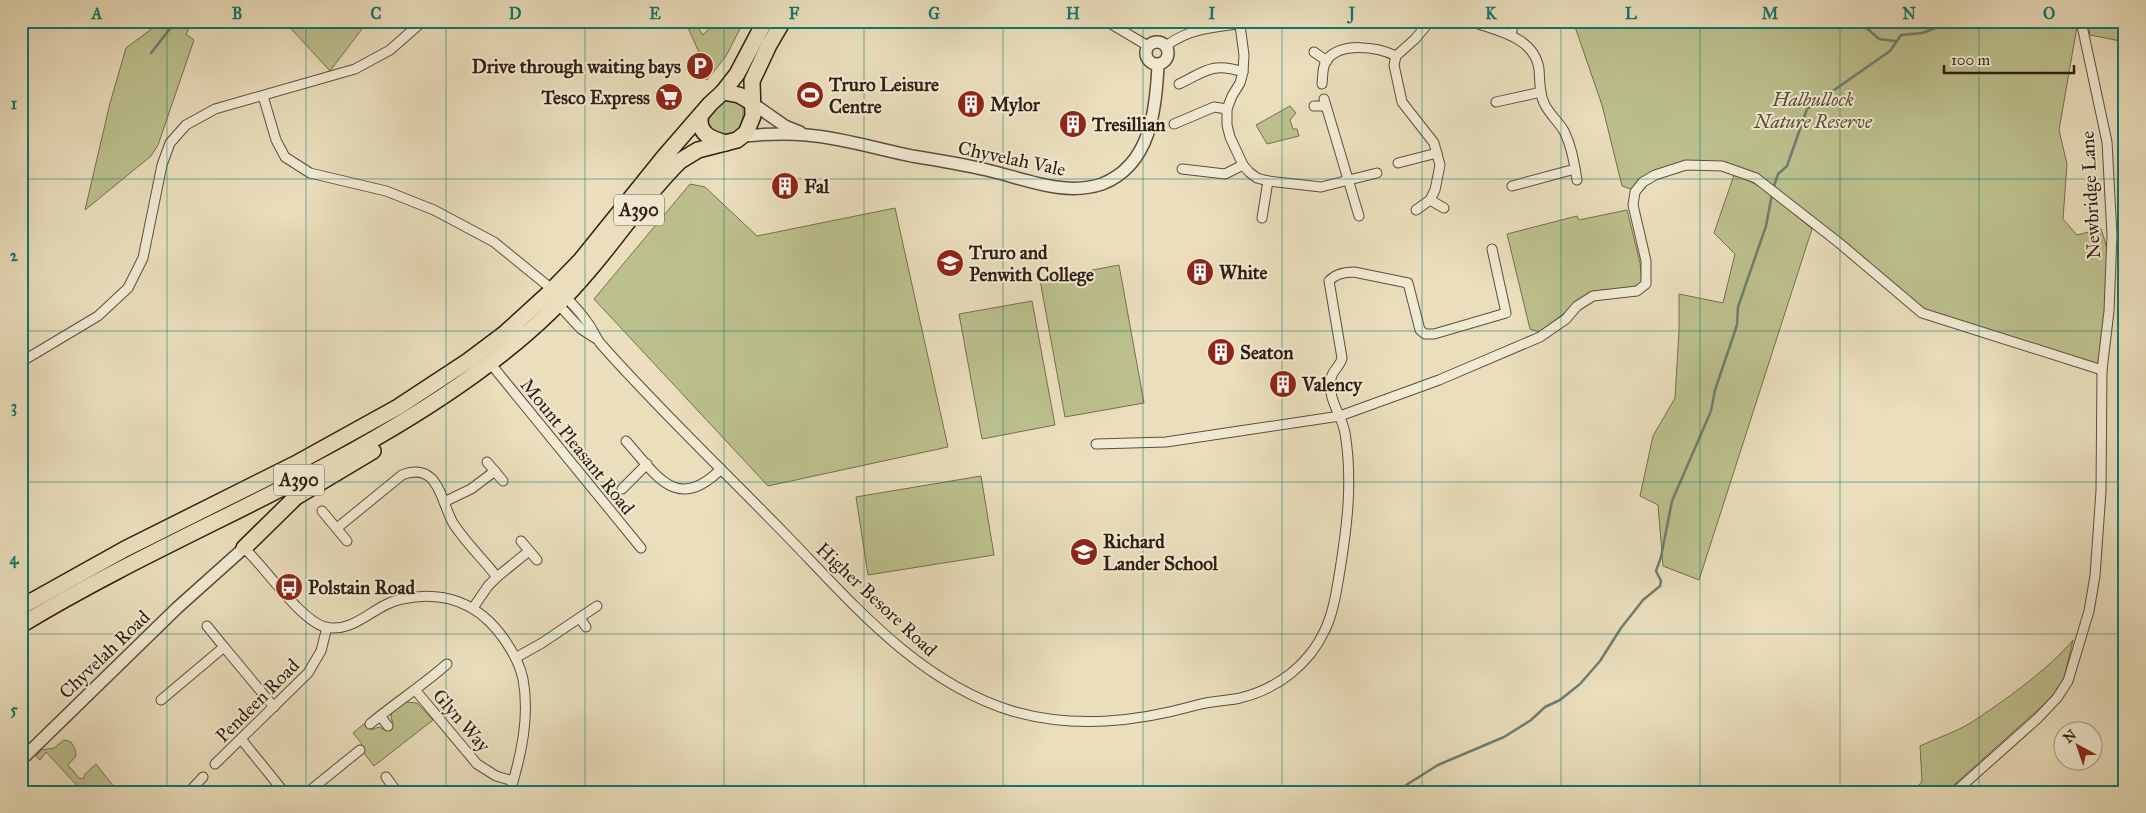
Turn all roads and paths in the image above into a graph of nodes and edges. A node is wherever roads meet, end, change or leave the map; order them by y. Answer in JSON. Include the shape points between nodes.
{"nodes":[{"id":1,"x":423,"y":21,"type":"edge"},
{"id":2,"x":765,"y":21,"type":"edge"},
{"id":3,"x":783,"y":21,"type":"edge"},
{"id":4,"x":1106,"y":21,"type":"edge"},
{"id":5,"x":1266,"y":21,"type":"edge"},
{"id":6,"x":1430,"y":21,"type":"edge"},
{"id":7,"x":1470,"y":21,"type":"edge"},
{"id":8,"x":1514,"y":21,"type":"edge"},
{"id":9,"x":2081,"y":21,"type":"edge"},
{"id":10,"x":1240,"y":25,"type":"junction"},
{"id":11,"x":1511,"y":35,"type":"junction"},
{"id":12,"x":1148,"y":46,"type":"junction"},
{"id":13,"x":1166,"y":46,"type":"junction"},
{"id":14,"x":1314,"y":52,"type":"dead end"},
{"id":15,"x":1396,"y":56,"type":"junction"},
{"id":16,"x":1326,"y":60,"type":"junction"},
{"id":17,"x":1158,"y":64,"type":"junction"},
{"id":18,"x":1243,"y":72,"type":"junction"},
{"id":19,"x":1179,"y":84,"type":"dead end"},
{"id":20,"x":1322,"y":84,"type":"dead end"},
{"id":21,"x":723,"y":92,"type":"junction"},
{"id":22,"x":1541,"y":92,"type":"junction"},
{"id":23,"x":263,"y":96,"type":"junction"},
{"id":24,"x":1496,"y":102,"type":"dead end"},
{"id":25,"x":752,"y":103,"type":"junction"},
{"id":26,"x":1314,"y":106,"type":"dead end"},
{"id":27,"x":1227,"y":109,"type":"junction"},
{"id":28,"x":700,"y":118,"type":"junction"},
{"id":29,"x":1174,"y":124,"type":"dead end"},
{"id":30,"x":807,"y":135,"type":"junction"},
{"id":31,"x":743,"y":136,"type":"junction"},
{"id":32,"x":726,"y":143,"type":"junction"},
{"id":33,"x":1437,"y":153,"type":"junction"},
{"id":34,"x":1398,"y":163,"type":"dead end"},
{"id":35,"x":1243,"y":165,"type":"junction"},
{"id":36,"x":1182,"y":169,"type":"dead end"},
{"id":37,"x":1575,"y":170,"type":"junction"},
{"id":38,"x":1377,"y":173,"type":"dead end"},
{"id":39,"x":1577,"y":180,"type":"dead end"},
{"id":40,"x":1268,"y":181,"type":"junction"},
{"id":41,"x":1347,"y":182,"type":"junction"},
{"id":42,"x":1512,"y":186,"type":"dead end"},
{"id":43,"x":1430,"y":200,"type":"junction"},
{"id":44,"x":1444,"y":208,"type":"dead end"},
{"id":45,"x":1416,"y":210,"type":"dead end"},
{"id":46,"x":1359,"y":216,"type":"dead end"},
{"id":47,"x":1262,"y":218,"type":"dead end"},
{"id":48,"x":1492,"y":249,"type":"dead end"},
{"id":49,"x":556,"y":294,"type":"junction"},
{"id":50,"x":21,"y":362,"type":"edge"},
{"id":51,"x":490,"y":363,"type":"junction"},
{"id":52,"x":2102,"y":370,"type":"junction"},
{"id":53,"x":427,"y":408,"type":"junction"},
{"id":54,"x":1340,"y":416,"type":"junction"},
{"id":55,"x":626,"y":441,"type":"dead end"},
{"id":56,"x":1096,"y":444,"type":"dead end"},
{"id":57,"x":487,"y":462,"type":"dead end"},
{"id":58,"x":647,"y":464,"type":"junction"},
{"id":59,"x":721,"y":469,"type":"junction"},
{"id":60,"x":495,"y":471,"type":"junction"},
{"id":61,"x":503,"y":481,"type":"dead end"},
{"id":62,"x":622,"y":489,"type":"dead end"},
{"id":63,"x":444,"y":502,"type":"junction"},
{"id":64,"x":322,"y":511,"type":"dead end"},
{"id":65,"x":337,"y":528,"type":"junction"},
{"id":66,"x":347,"y":541,"type":"dead end"},
{"id":67,"x":521,"y":542,"type":"dead end"},
{"id":68,"x":240,"y":547,"type":"junction"},
{"id":69,"x":641,"y":548,"type":"dead end"},
{"id":70,"x":529,"y":551,"type":"junction"},
{"id":71,"x":537,"y":560,"type":"dead end"},
{"id":72,"x":497,"y":577,"type":"junction"},
{"id":73,"x":597,"y":606,"type":"dead end"},
{"id":74,"x":21,"y":607,"type":"edge"},
{"id":75,"x":473,"y":608,"type":"junction"},
{"id":76,"x":580,"y":618,"type":"junction"},
{"id":77,"x":21,"y":625,"type":"edge"},
{"id":78,"x":206,"y":626,"type":"dead end"},
{"id":79,"x":327,"y":627,"type":"junction"},
{"id":80,"x":586,"y":627,"type":"dead end"},
{"id":81,"x":224,"y":647,"type":"junction"},
{"id":82,"x":517,"y":657,"type":"junction"},
{"id":83,"x":447,"y":664,"type":"dead end"},
{"id":84,"x":416,"y":691,"type":"junction"},
{"id":85,"x":161,"y":700,"type":"dead end"},
{"id":86,"x":274,"y":707,"type":"junction"},
{"id":87,"x":380,"y":716,"type":"junction"},
{"id":88,"x":370,"y":724,"type":"dead end"},
{"id":89,"x":388,"y":726,"type":"dead end"},
{"id":90,"x":241,"y":739,"type":"junction"},
{"id":91,"x":360,"y":750,"type":"dead end"},
{"id":92,"x":21,"y":760,"type":"edge"},
{"id":93,"x":215,"y":764,"type":"dead end"},
{"id":94,"x":204,"y":777,"type":"dead end"},
{"id":95,"x":386,"y":777,"type":"dead end"},
{"id":96,"x":513,"y":781,"type":"junction"},
{"id":97,"x":189,"y":792,"type":"edge"},
{"id":98,"x":284,"y":792,"type":"edge"},
{"id":99,"x":308,"y":792,"type":"edge"},
{"id":100,"x":397,"y":792,"type":"edge"},
{"id":101,"x":510,"y":792,"type":"edge"},
{"id":102,"x":1955,"y":792,"type":"edge"}],
"edges":[{"from":1,"to":23,"type":"street","via":[[390,50],[355,69]]},
{"from":2,"to":21,"type":"highway","number":"A390","via":[[737,74]]},
{"from":3,"to":25,"type":"highway","via":[[752,81]]},
{"from":4,"to":12,"type":"street"},
{"from":5,"to":10,"type":"street"},
{"from":6,"to":15,"type":"street"},
{"from":7,"to":11,"type":"street"},
{"from":8,"to":11,"type":"street"},
{"from":9,"to":52,"type":"street","name":"Newbridge Lane","via":[[2107,142],[2112,237],[2109,311]]},
{"from":10,"to":13,"type":"street","via":[[1195,30]]},
{"from":10,"to":18,"type":"street"},
{"from":11,"to":22,"type":"street","via":[[1523,42],[1536,57]]},
{"from":12,"to":13,"type":"street","via":[[1156,42]]},
{"from":12,"to":17,"type":"street","via":[[1148,60]]},
{"from":13,"to":17,"type":"street","name":"Chyvelah Vale","via":[[1168,57]]},
{"from":14,"to":16,"type":"street"},
{"from":15,"to":16,"type":"street","via":[[1375,49],[1356,48],[1344,50]]},
{"from":15,"to":33,"type":"street","via":[[1396,78],[1402,102],[1428,132]]},
{"from":16,"to":20,"type":"street"},
{"from":17,"to":30,"type":"street","name":"Chyvelah Vale","via":[[1154,103],[1142,148],[1114,178],[1084,188],[1050,186],[988,170]]},
{"from":18,"to":19,"type":"street","via":[[1225,66],[1212,68]]},
{"from":18,"to":27,"type":"street"},
{"from":21,"to":25,"type":"highway","via":[[739,95]]},
{"from":21,"to":28,"type":"highway","number":"A390"},
{"from":22,"to":24,"type":"street"},
{"from":22,"to":37,"type":"street","via":[[1548,112],[1570,143]]},
{"from":23,"to":49,"type":"street","name":"Higher Besore Road","via":[[276,140],[285,157],[310,173],[386,191],[434,210],[494,242]]},
{"from":23,"to":50,"type":"street","via":[[215,109],[186,125],[170,143],[162,166],[143,258],[128,288],[98,316]]},
{"from":25,"to":30,"type":"street","name":"Chyvelah Vale","via":[[784,126]]},
{"from":25,"to":31,"type":"highway","via":[[751,123]]},
{"from":26,"to":41,"type":"street","via":[[1325,103]]},
{"from":27,"to":29,"type":"street","via":[[1214,107]]},
{"from":27,"to":35,"type":"street","via":[[1230,137]]},
{"from":28,"to":32,"type":"highway","via":[[707,136]]},
{"from":28,"to":49,"type":"highway","number":"A390","via":[[664,157]]},
{"from":30,"to":31,"type":"street","name":"Chyvelah Vale"},
{"from":31,"to":32,"type":"highway","number":"A390"},
{"from":32,"to":49,"type":"highway","number":"A390","via":[[698,150],[680,161],[591,269]]},
{"from":33,"to":34,"type":"street"},
{"from":33,"to":43,"type":"street","via":[[1439,176]]},
{"from":35,"to":36,"type":"street","via":[[1225,174]]},
{"from":35,"to":40,"type":"street","via":[[1257,178]]},
{"from":37,"to":39,"type":"street"},
{"from":37,"to":42,"type":"street"},
{"from":38,"to":41,"type":"street"},
{"from":40,"to":41,"type":"street","via":[[1322,187]]},
{"from":40,"to":47,"type":"street"},
{"from":41,"to":46,"type":"street"},
{"from":43,"to":44,"type":"street"},
{"from":43,"to":45,"type":"street"},
{"from":48,"to":54,"type":"street","name":"Higher Besore Road","via":[[1506,313],[1434,334],[1420,330],[1408,283],[1354,272],[1333,277],[1330,281],[1342,358],[1330,382]]},
{"from":49,"to":51,"type":"highway","number":"A390"},
{"from":49,"to":59,"type":"street","name":"Higher Besore Road","via":[[587,322],[597,339]]},
{"from":49,"to":74,"type":"highway","number":"A390","via":[[474,357],[398,407],[295,464],[125,548]]},
{"from":51,"to":53,"type":"highway","number":"A390"},
{"from":51,"to":69,"type":"street","name":"Mount Pleasant Road"},
{"from":52,"to":54,"type":"street","via":[[1922,313],[1776,192],[1749,174],[1722,166],[1686,165],[1655,175],[1635,192],[1633,205],[1646,261],[1646,284],[1637,291],[1593,296],[1540,337],[1439,380]]},
{"from":52,"to":102,"type":"street","name":"Newbridge Lane","via":[[2101,491],[2095,576],[2089,611],[2068,681],[2038,718]]},
{"from":53,"to":68,"type":"highway","via":[[379,447],[296,497]]},
{"from":53,"to":77,"type":"highway","number":"A390","via":[[336,460],[151,553]]},
{"from":54,"to":56,"type":"street","via":[[1166,442]]},
{"from":54,"to":59,"type":"street","name":"Higher Besore Road","via":[[1348,454],[1348,520],[1331,616],[1313,651],[1291,674],[1255,694],[1132,720],[1086,722],[1028,715],[988,702],[942,679],[883,632]]},
{"from":55,"to":58,"type":"street"},
{"from":57,"to":60,"type":"street"},
{"from":58,"to":59,"type":"street","via":[[671,486],[683,490],[701,486]]},
{"from":58,"to":62,"type":"street"},
{"from":60,"to":61,"type":"street"},
{"from":60,"to":63,"type":"street","via":[[479,484]]},
{"from":63,"to":65,"type":"street","via":[[432,479],[420,472],[409,472]]},
{"from":63,"to":72,"type":"street","via":[[453,523]]},
{"from":64,"to":65,"type":"street"},
{"from":65,"to":66,"type":"street"},
{"from":67,"to":70,"type":"street"},
{"from":68,"to":79,"type":"street","via":[[302,610]]},
{"from":68,"to":92,"type":"street","name":"Chyvelah Road"},
{"from":70,"to":71,"type":"street"},
{"from":70,"to":72,"type":"street"},
{"from":72,"to":75,"type":"street"},
{"from":73,"to":76,"type":"street"},
{"from":75,"to":79,"type":"street","via":[[443,598],[409,598],[386,604],[349,626]]},
{"from":75,"to":82,"type":"street","via":[[490,621]]},
{"from":76,"to":80,"type":"street"},
{"from":76,"to":82,"type":"street"},
{"from":78,"to":81,"type":"street"},
{"from":79,"to":86,"type":"street","name":"Pendeen Road","via":[[313,666]]},
{"from":81,"to":85,"type":"street"},
{"from":81,"to":86,"type":"street"},
{"from":82,"to":96,"type":"street","via":[[523,679],[525,718]]},
{"from":83,"to":84,"type":"street","name":"Glyn Way"},
{"from":84,"to":87,"type":"street","name":"Glyn Way"},
{"from":84,"to":96,"type":"street","name":"Glyn Way","via":[[477,764],[496,776]]},
{"from":86,"to":90,"type":"street","name":"Pendeen Road"},
{"from":87,"to":88,"type":"street","name":"Glyn Way"},
{"from":87,"to":89,"type":"street"},
{"from":90,"to":93,"type":"street","name":"Pendeen Road"},
{"from":90,"to":98,"type":"street"},
{"from":91,"to":99,"type":"street"},
{"from":94,"to":97,"type":"street"},
{"from":95,"to":100,"type":"street"},
{"from":96,"to":101,"type":"street"}]}
